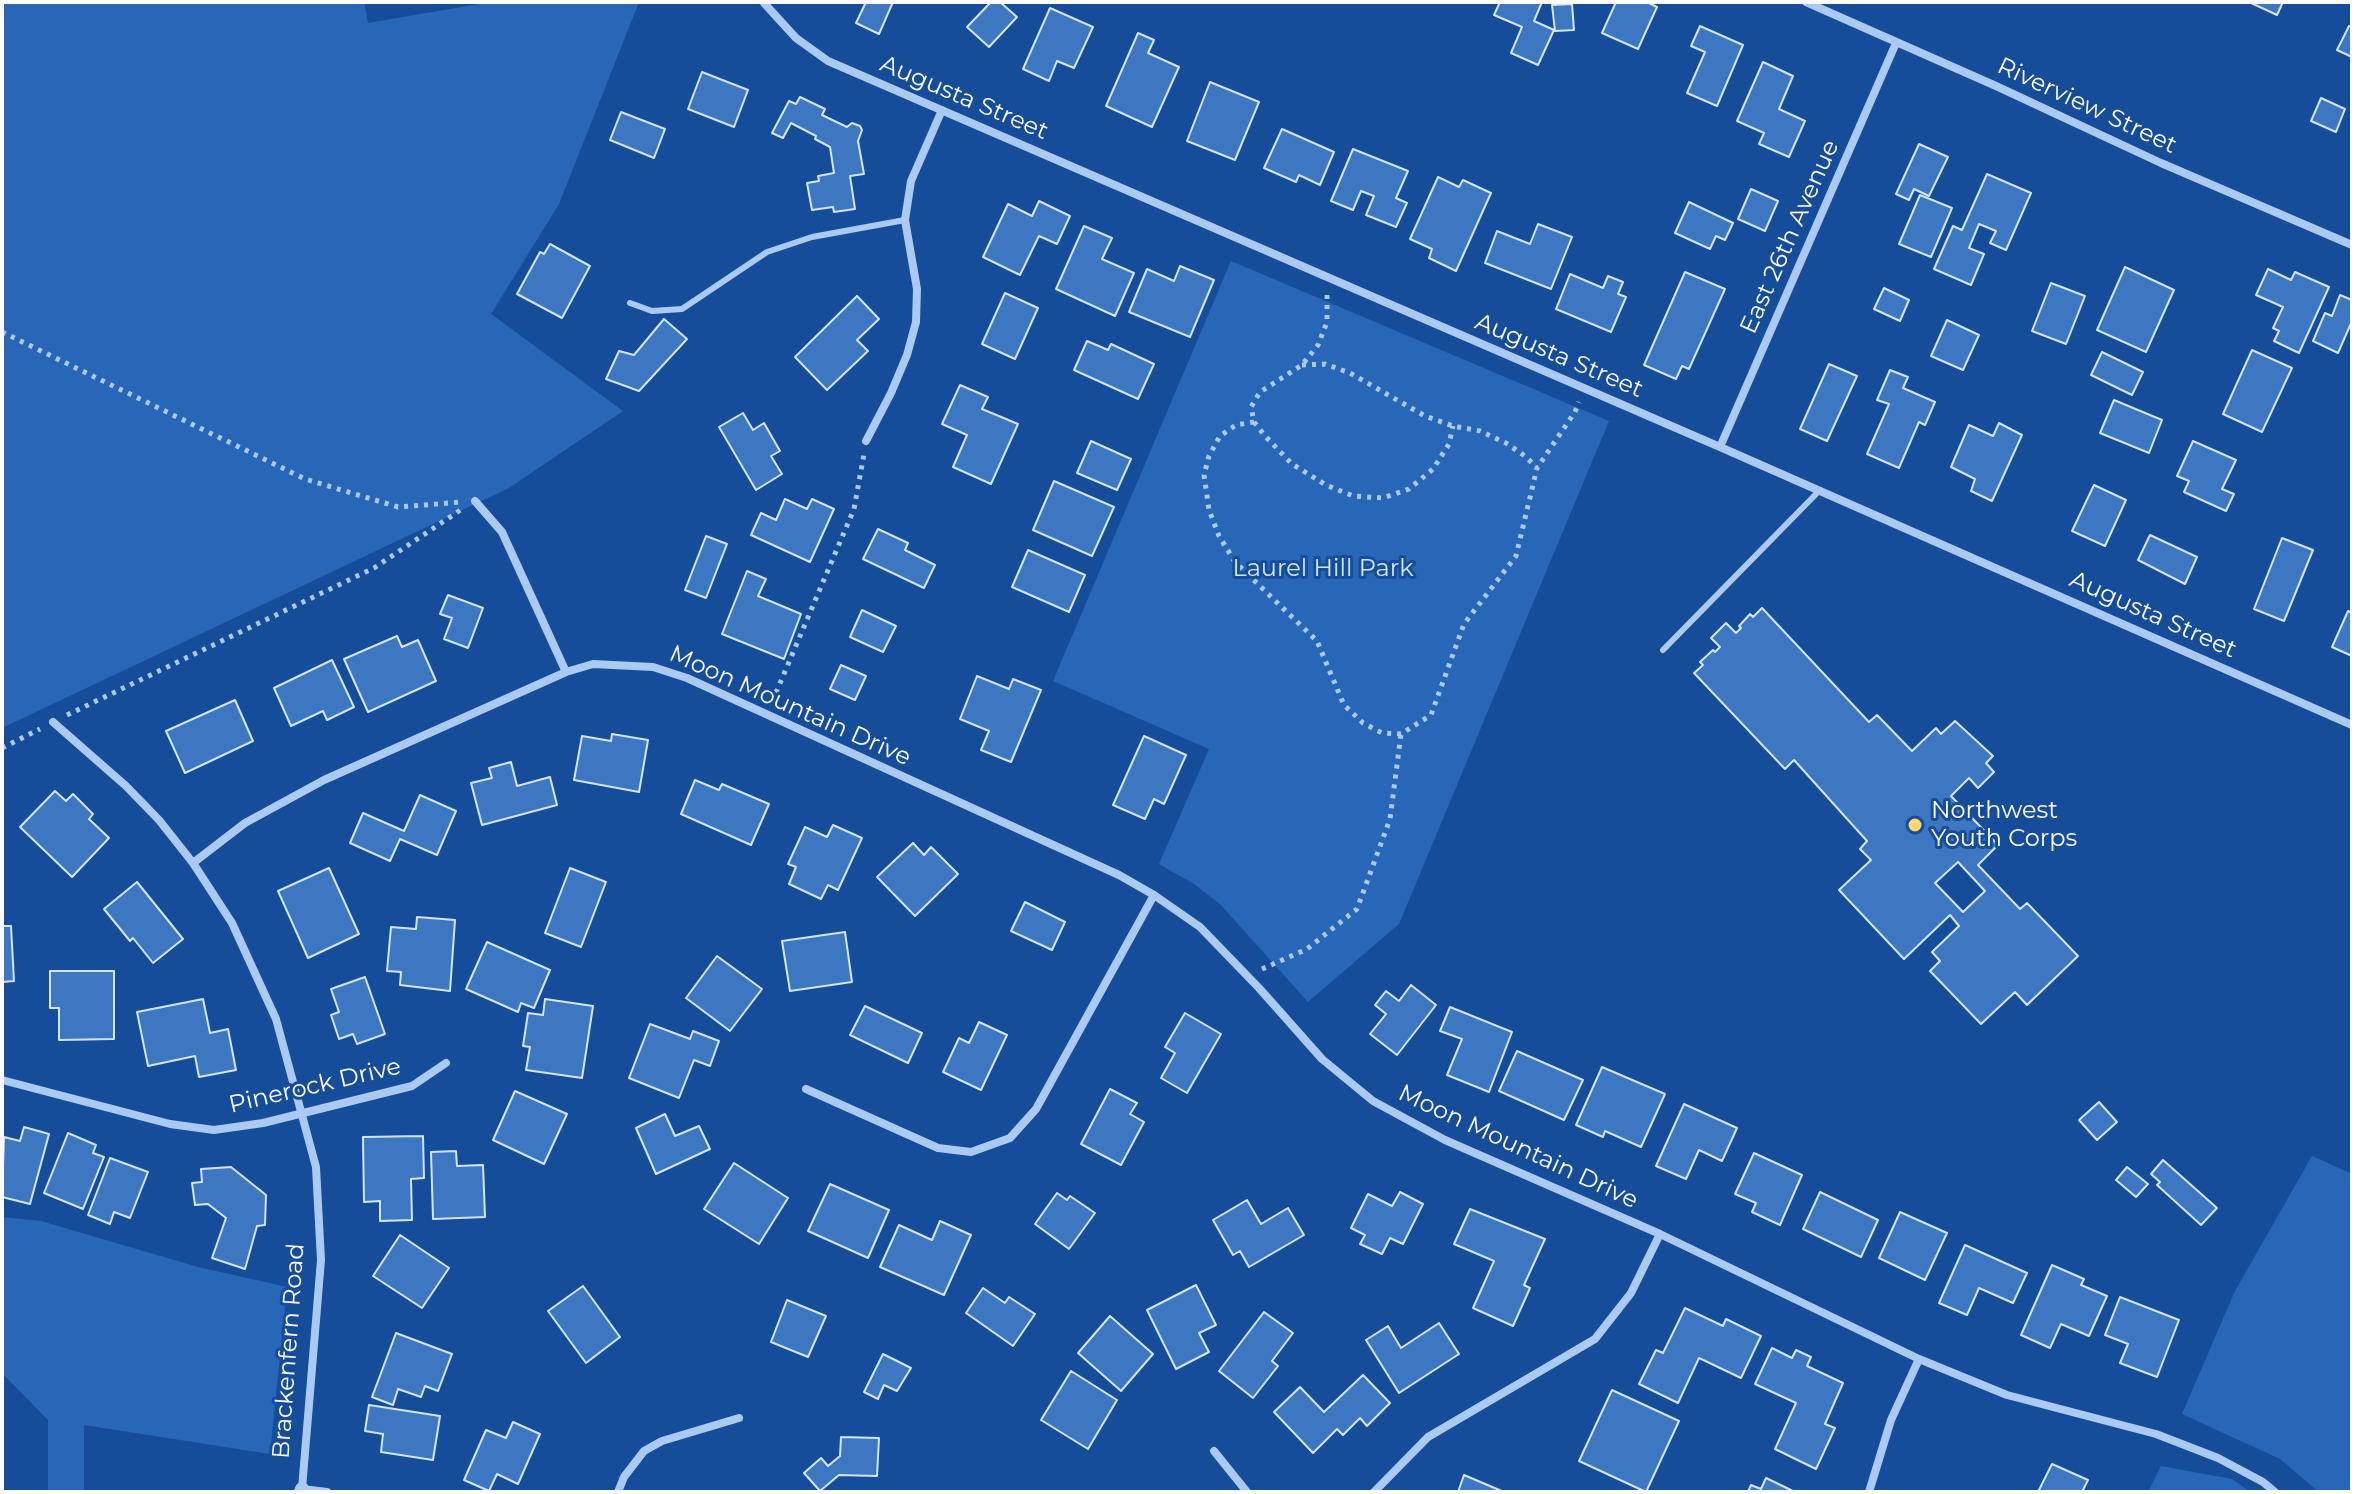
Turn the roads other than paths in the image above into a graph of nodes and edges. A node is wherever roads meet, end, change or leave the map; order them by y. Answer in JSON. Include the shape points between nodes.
{"nodes":[{"id":1,"x":1806,"y":2,"type":"edge"},
{"id":2,"x":764,"y":3,"type":"edge"},
{"id":3,"x":1896,"y":43,"type":"junction"},
{"id":4,"x":942,"y":110,"type":"junction"},
{"id":5,"x":905,"y":220,"type":"junction"},
{"id":6,"x":2352,"y":245,"type":"edge"},
{"id":7,"x":630,"y":303,"type":"dead end"},
{"id":8,"x":866,"y":441,"type":"road end"},
{"id":9,"x":1720,"y":447,"type":"junction"},
{"id":10,"x":1820,"y":490,"type":"junction"},
{"id":11,"x":475,"y":501,"type":"road end"},
{"id":12,"x":1663,"y":650,"type":"dead end"},
{"id":13,"x":566,"y":672,"type":"junction"},
{"id":14,"x":53,"y":722,"type":"road end"},
{"id":15,"x":2352,"y":725,"type":"edge"},
{"id":16,"x":193,"y":863,"type":"junction"},
{"id":17,"x":1154,"y":895,"type":"junction"},
{"id":18,"x":446,"y":1063,"type":"dead end"},
{"id":19,"x":2,"y":1080,"type":"edge"},
{"id":20,"x":806,"y":1089,"type":"dead end"},
{"id":21,"x":302,"y":1112,"type":"junction"},
{"id":22,"x":1660,"y":1234,"type":"junction"},
{"id":23,"x":1919,"y":1359,"type":"junction"},
{"id":24,"x":739,"y":1418,"type":"dead end"},
{"id":25,"x":1214,"y":1451,"type":"dead end"},
{"id":26,"x":302,"y":1491,"type":"edge"},
{"id":27,"x":327,"y":1492,"type":"edge"},
{"id":28,"x":618,"y":1492,"type":"edge"},
{"id":29,"x":1247,"y":1492,"type":"edge"},
{"id":30,"x":1374,"y":1492,"type":"edge"},
{"id":31,"x":1869,"y":1492,"type":"edge"},
{"id":32,"x":2275,"y":1492,"type":"edge"}],
"edges":[{"from":1,"to":3,"type":"street","name":"Riverview Street"},
{"from":2,"to":4,"type":"street","name":"Augusta Street","via":[[796,38],[828,61]]},
{"from":3,"to":6,"type":"street","name":"Riverview Street"},
{"from":3,"to":9,"type":"street","name":"East 26th Avenue"},
{"from":4,"to":5,"type":"street","via":[[911,181]]},
{"from":4,"to":9,"type":"street","name":"Augusta Street"},
{"from":5,"to":7,"type":"lane","via":[[812,237],[767,252],[682,309],[652,311]]},
{"from":5,"to":8,"type":"street","via":[[917,289],[916,322],[897,380]]},
{"from":9,"to":10,"type":"street","name":"Augusta Street"},
{"from":10,"to":12,"type":"lane"},
{"from":10,"to":15,"type":"street","name":"Augusta Street"},
{"from":11,"to":13,"type":"street","via":[[502,532]]},
{"from":13,"to":16,"type":"street","name":"Moon Mountain Drive","via":[[324,780],[245,823]]},
{"from":13,"to":17,"type":"street","name":"Moon Mountain Drive","via":[[593,664],[653,667],[687,678]]},
{"from":14,"to":16,"type":"street","name":"Brackenfern Road","via":[[126,786]]},
{"from":16,"to":21,"type":"street","name":"Brackenfern Road","via":[[232,923],[276,1019]]},
{"from":17,"to":20,"type":"street","via":[[1036,1109],[1010,1138],[971,1152],[938,1148]]},
{"from":17,"to":22,"type":"street","name":"Moon Mountain Drive","via":[[1200,927],[1322,1059],[1373,1101],[1445,1140]]},
{"from":18,"to":21,"type":"street","name":"Pinerock Drive","via":[[412,1086]]},
{"from":19,"to":21,"type":"street","name":"Pinerock Drive","via":[[170,1124],[214,1130]]},
{"from":21,"to":26,"type":"street","name":"Brackenfern Road","via":[[316,1167],[321,1260]]},
{"from":22,"to":23,"type":"street","name":"Moon Mountain Drive"},
{"from":22,"to":30,"type":"street","via":[[1631,1293],[1595,1339],[1428,1437]]},
{"from":23,"to":31,"type":"street","via":[[1891,1420]]},
{"from":23,"to":32,"type":"street","name":"Moon Mountain Drive","via":[[2007,1395],[2156,1434],[2218,1458]]},
{"from":24,"to":28,"type":"street","via":[[644,1451]]},
{"from":25,"to":29,"type":"street"},
{"from":26,"to":27,"type":"street"}]}
